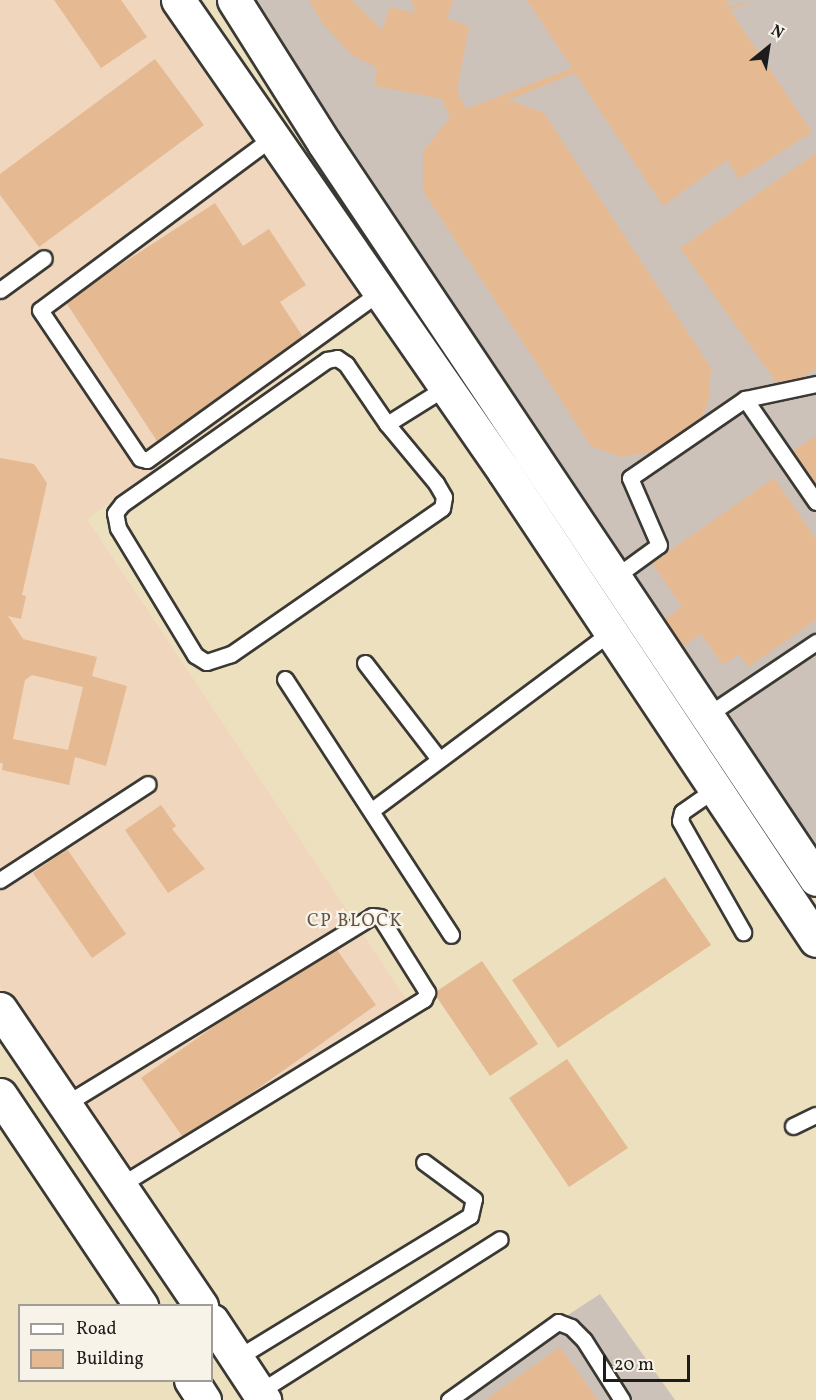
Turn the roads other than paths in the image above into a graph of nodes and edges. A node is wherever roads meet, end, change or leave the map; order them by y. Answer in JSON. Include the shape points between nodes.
{"nodes":[{"id":1,"x":178,"y":0,"type":"edge"},
{"id":2,"x":234,"y":0,"type":"edge"},
{"id":3,"x":273,"y":137,"type":"junction"},
{"id":4,"x":324,"y":142,"type":"junction"},
{"id":5,"x":293,"y":167,"type":"junction"},
{"id":6,"x":44,"y":258,"type":"dead end"},
{"id":7,"x":0,"y":290,"type":"edge"},
{"id":8,"x":380,"y":292,"type":"junction"},
{"id":9,"x":816,"y":384,"type":"edge"},
{"id":10,"x":446,"y":387,"type":"junction"},
{"id":11,"x":745,"y":399,"type":"junction"},
{"id":12,"x":387,"y":424,"type":"junction"},
{"id":13,"x":816,"y":502,"type":"edge"},
{"id":14,"x":609,"y":569,"type":"junction"},
{"id":15,"x":572,"y":575,"type":"junction"},
{"id":16,"x":611,"y":632,"type":"junction"},
{"id":17,"x":816,"y":642,"type":"edge"},
{"id":18,"x":365,"y":663,"type":"dead end"},
{"id":19,"x":285,"y":679,"type":"dead end"},
{"id":20,"x":705,"y":716,"type":"junction"},
{"id":21,"x":439,"y":759,"type":"junction"},
{"id":22,"x":148,"y":784,"type":"dead end"},
{"id":23,"x":715,"y":789,"type":"junction"},
{"id":24,"x":372,"y":810,"type":"junction"},
{"id":25,"x":816,"y":879,"type":"edge"},
{"id":26,"x":0,"y":880,"type":"edge"},
{"id":27,"x":743,"y":932,"type":"dead end"},
{"id":28,"x":451,"y":934,"type":"dead end"},
{"id":29,"x":816,"y":940,"type":"edge"},
{"id":30,"x":5,"y":1028,"type":"edge"},
{"id":31,"x":0,"y":1095,"type":"edge"},
{"id":32,"x":64,"y":1105,"type":"junction"},
{"id":33,"x":816,"y":1114,"type":"edge"},
{"id":34,"x":793,"y":1126,"type":"dead end"},
{"id":35,"x":424,"y":1162,"type":"dead end"},
{"id":36,"x":119,"y":1186,"type":"junction"},
{"id":37,"x":500,"y":1239,"type":"dead end"},
{"id":38,"x":140,"y":1304,"type":"edge"},
{"id":39,"x":200,"y":1304,"type":"edge"},
{"id":40,"x":213,"y":1322,"type":"edge"},
{"id":41,"x":237,"y":1358,"type":"junction"},
{"id":42,"x":192,"y":1382,"type":"edge"},
{"id":43,"x":262,"y":1396,"type":"edge"},
{"id":44,"x":204,"y":1400,"type":"edge"},
{"id":45,"x":449,"y":1400,"type":"edge"},
{"id":46,"x":622,"y":1400,"type":"edge"}],
"edges":[{"from":1,"to":3,"type":"street"},
{"from":2,"to":4,"type":"street"},
{"from":3,"to":5,"type":"street"},
{"from":3,"to":8,"type":"lane","via":[[40,310],[140,458],[147,460]]},
{"from":4,"to":5,"type":"street"},
{"from":4,"to":14,"type":"street"},
{"from":5,"to":8,"type":"street"},
{"from":6,"to":7,"type":"lane"},
{"from":8,"to":10,"type":"street"},
{"from":9,"to":11,"type":"lane"},
{"from":10,"to":12,"type":"lane"},
{"from":10,"to":15,"type":"street"},
{"from":11,"to":13,"type":"lane"},
{"from":11,"to":14,"type":"lane","via":[[630,478],[659,545]]},
{"from":12,"to":12,"type":"lane","via":[[346,364],[337,358],[327,360],[122,504],[115,513],[118,528],[195,655],[206,662],[231,654],[442,508],[444,497],[436,483]]},
{"from":14,"to":15,"type":"street"},
{"from":14,"to":20,"type":"street"},
{"from":15,"to":16,"type":"street"},
{"from":16,"to":21,"type":"lane"},
{"from":16,"to":23,"type":"street"},
{"from":17,"to":20,"type":"lane"},
{"from":18,"to":21,"type":"lane"},
{"from":19,"to":24,"type":"lane"},
{"from":20,"to":25,"type":"street"},
{"from":21,"to":24,"type":"lane"},
{"from":22,"to":26,"type":"lane"},
{"from":23,"to":27,"type":"lane","via":[[682,812],[680,821]]},
{"from":23,"to":29,"type":"street"},
{"from":24,"to":28,"type":"lane"},
{"from":30,"to":32,"type":"street"},
{"from":31,"to":38,"type":"street"},
{"from":32,"to":36,"type":"street"},
{"from":32,"to":36,"type":"lane","via":[[363,921],[380,917],[427,992],[424,999]]},
{"from":33,"to":34,"type":"lane"},
{"from":35,"to":41,"type":"lane","via":[[474,1199],[470,1216]]},
{"from":36,"to":39,"type":"street"},
{"from":37,"to":43,"type":"lane"},
{"from":40,"to":41,"type":"street"},
{"from":41,"to":43,"type":"street"},
{"from":42,"to":44,"type":"street"},
{"from":45,"to":46,"type":"lane","via":[[558,1322],[571,1327],[584,1340]]}]}
